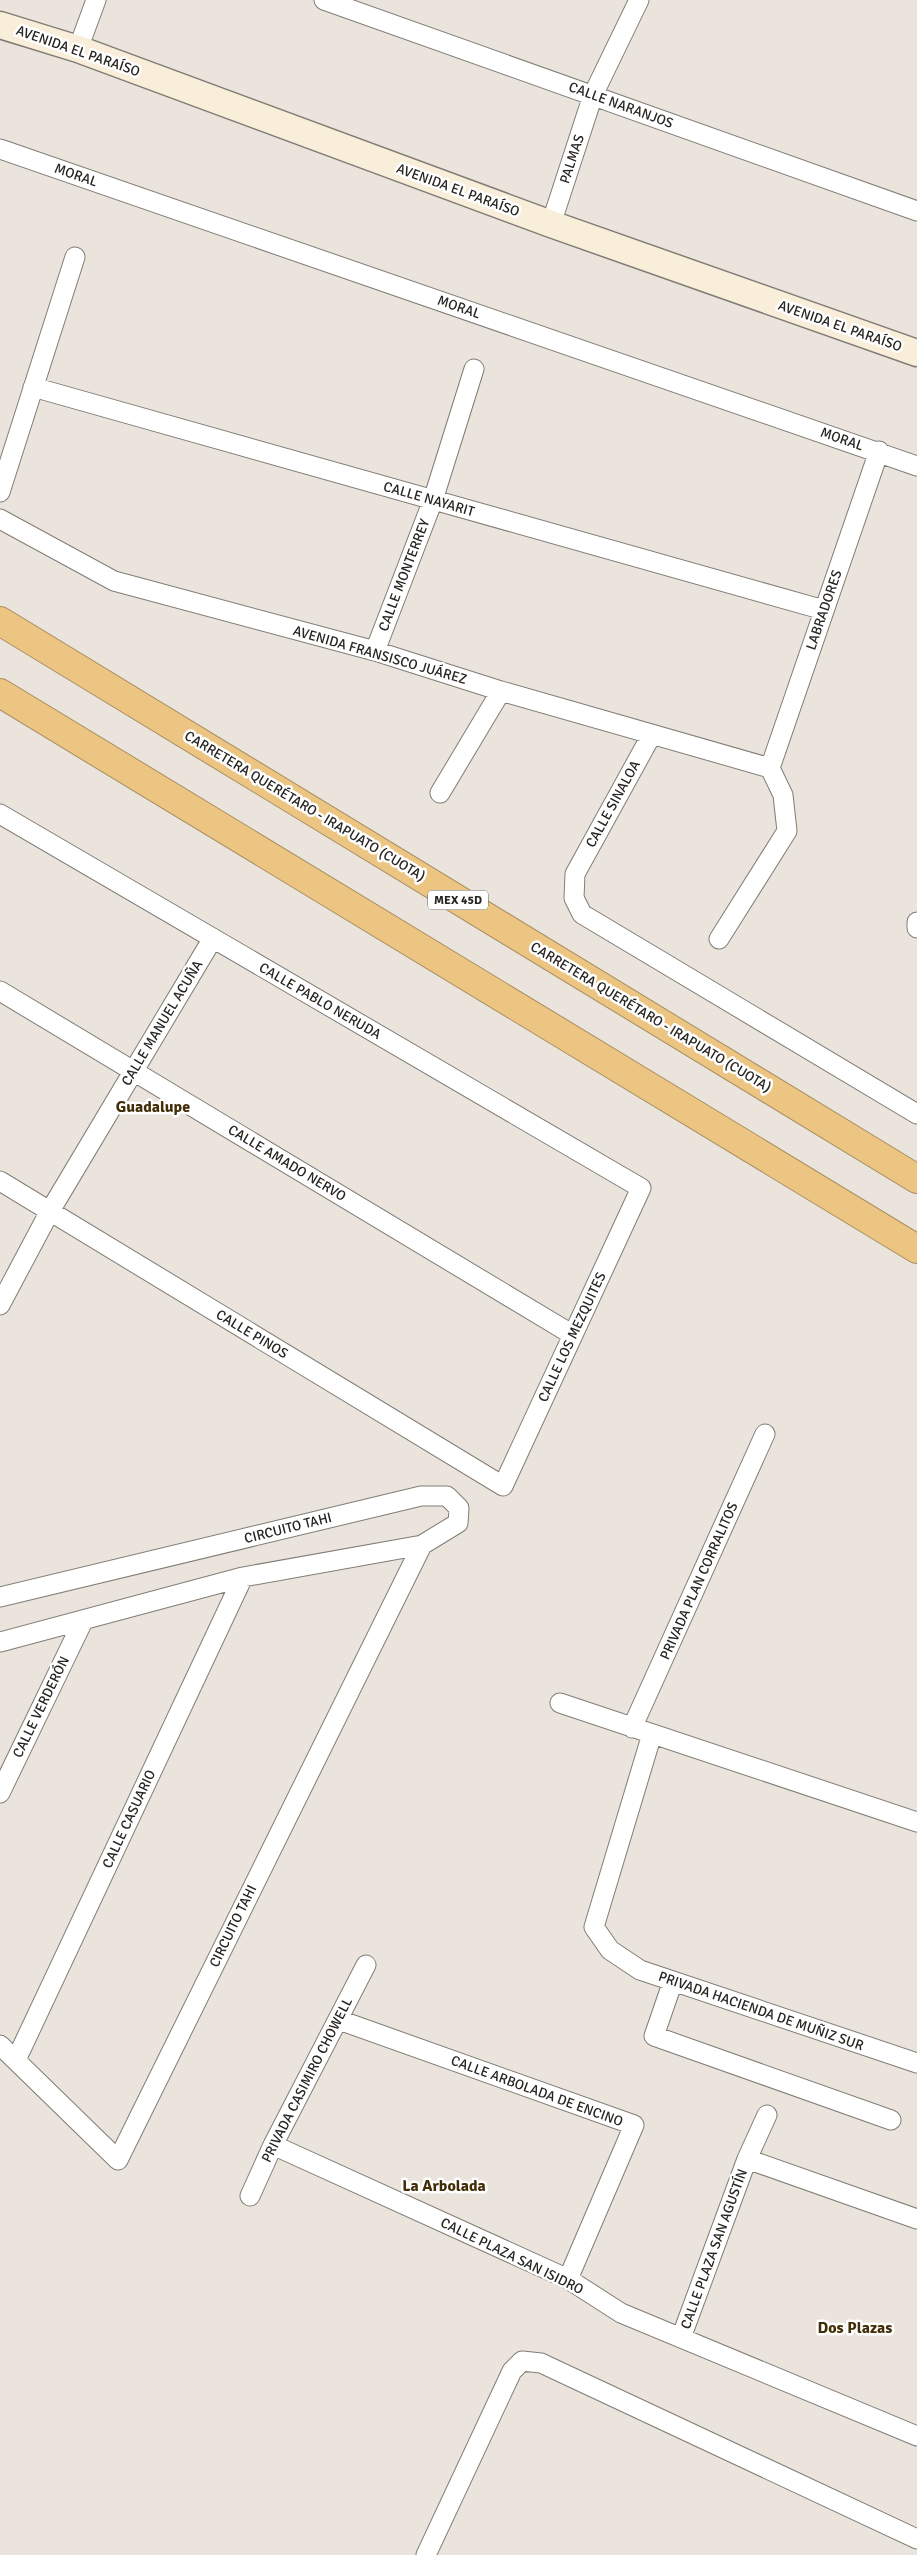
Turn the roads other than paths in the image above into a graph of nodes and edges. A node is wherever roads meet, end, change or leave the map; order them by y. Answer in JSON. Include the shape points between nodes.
{"nodes":[{"id":1,"x":96,"y":0,"type":"edge"},
{"id":2,"x":324,"y":0,"type":"edge"},
{"id":3,"x":639,"y":0,"type":"edge"},
{"id":4,"x":0,"y":26,"type":"edge"},
{"id":5,"x":78,"y":49,"type":"junction"},
{"id":6,"x":592,"y":95,"type":"junction"},
{"id":7,"x":0,"y":149,"type":"edge"},
{"id":8,"x":917,"y":211,"type":"edge"},
{"id":9,"x":551,"y":224,"type":"junction"},
{"id":10,"x":75,"y":258,"type":"dead end"},
{"id":11,"x":917,"y":353,"type":"edge"},
{"id":12,"x":474,"y":369,"type":"dead end"},
{"id":13,"x":33,"y":387,"type":"junction"},
{"id":14,"x":879,"y":451,"type":"junction"},
{"id":15,"x":917,"y":466,"type":"edge"},
{"id":16,"x":0,"y":492,"type":"edge"},
{"id":17,"x":433,"y":500,"type":"junction"},
{"id":18,"x":0,"y":519,"type":"edge"},
{"id":19,"x":824,"y":610,"type":"junction"},
{"id":20,"x":0,"y":621,"type":"edge"},
{"id":21,"x":375,"y":651,"type":"junction"},
{"id":22,"x":501,"y":691,"type":"junction"},
{"id":23,"x":0,"y":693,"type":"edge"},
{"id":24,"x":652,"y":734,"type":"junction"},
{"id":25,"x":770,"y":768,"type":"junction"},
{"id":26,"x":440,"y":793,"type":"dead end"},
{"id":27,"x":0,"y":814,"type":"edge"},
{"id":28,"x":917,"y":922,"type":"edge"},
{"id":29,"x":917,"y":928,"type":"edge"},
{"id":30,"x":213,"y":938,"type":"junction"},
{"id":31,"x":718,"y":939,"type":"dead end"},
{"id":32,"x":0,"y":991,"type":"edge"},
{"id":33,"x":134,"y":1071,"type":"junction"},
{"id":34,"x":917,"y":1114,"type":"edge"},
{"id":35,"x":917,"y":1178,"type":"edge"},
{"id":36,"x":0,"y":1181,"type":"edge"},
{"id":37,"x":641,"y":1188,"type":"joint"},
{"id":38,"x":50,"y":1211,"type":"junction"},
{"id":39,"x":917,"y":1249,"type":"edge"},
{"id":40,"x":0,"y":1305,"type":"edge"},
{"id":41,"x":573,"y":1335,"type":"junction"},
{"id":42,"x":766,"y":1434,"type":"dead end"},
{"id":43,"x":503,"y":1486,"type":"joint"},
{"id":44,"x":422,"y":1545,"type":"junction"},
{"id":45,"x":243,"y":1578,"type":"junction"},
{"id":46,"x":0,"y":1597,"type":"edge"},
{"id":47,"x":83,"y":1621,"type":"junction"},
{"id":48,"x":0,"y":1642,"type":"edge"},
{"id":49,"x":560,"y":1703,"type":"dead end"},
{"id":50,"x":632,"y":1728,"type":"junction"},
{"id":51,"x":652,"y":1734,"type":"junction"},
{"id":52,"x":0,"y":1792,"type":"edge"},
{"id":53,"x":917,"y":1822,"type":"edge"},
{"id":54,"x":366,"y":1965,"type":"dead end"},
{"id":55,"x":673,"y":1981,"type":"junction"},
{"id":56,"x":339,"y":2020,"type":"junction"},
{"id":57,"x":0,"y":2045,"type":"edge"},
{"id":58,"x":16,"y":2060,"type":"junction"},
{"id":59,"x":917,"y":2063,"type":"edge"},
{"id":60,"x":767,"y":2115,"type":"dead end"},
{"id":61,"x":891,"y":2120,"type":"dead end"},
{"id":62,"x":272,"y":2145,"type":"junction"},
{"id":63,"x":748,"y":2159,"type":"junction"},
{"id":64,"x":250,"y":2196,"type":"dead end"},
{"id":65,"x":917,"y":2219,"type":"edge"},
{"id":66,"x":568,"y":2279,"type":"junction"},
{"id":67,"x":681,"y":2338,"type":"junction"},
{"id":68,"x":917,"y":2436,"type":"edge"},
{"id":69,"x":917,"y":2539,"type":"edge"},
{"id":70,"x":426,"y":2555,"type":"edge"}],
"edges":[{"from":1,"to":5,"type":"street"},
{"from":2,"to":6,"type":"street","name":"CALLE NARANJOS"},
{"from":3,"to":6,"type":"street","name":"PALMAS"},
{"from":4,"to":5,"type":"street","name":"AVENIDA EL PARAÍSO"},
{"from":5,"to":9,"type":"street","name":"AVENIDA EL PARAÍSO"},
{"from":6,"to":8,"type":"street","name":"CALLE NARANJOS"},
{"from":6,"to":9,"type":"street","name":"PALMAS"},
{"from":7,"to":14,"type":"street","name":"MORAL"},
{"from":9,"to":11,"type":"street","name":"AVENIDA EL PARAÍSO"},
{"from":10,"to":13,"type":"street"},
{"from":12,"to":17,"type":"street","name":"CALLE MONTERREY"},
{"from":13,"to":16,"type":"street"},
{"from":13,"to":17,"type":"street","name":"CALLE NAYARIT"},
{"from":14,"to":15,"type":"street","name":"MORAL"},
{"from":14,"to":19,"type":"street","name":"LABRADORES"},
{"from":17,"to":19,"type":"street","name":"CALLE NAYARIT"},
{"from":17,"to":21,"type":"street","name":"CALLE MONTERREY"},
{"from":18,"to":21,"type":"street","name":"AVENIDA FRANSISCO JUÁREZ","via":[[114,581]]},
{"from":19,"to":25,"type":"street","name":"LABRADORES"},
{"from":20,"to":35,"type":"highway","name":"CARRETERA QUERÉTARO - IRAPUATO (CUOTA)","number":"MEX 45D"},
{"from":21,"to":22,"type":"street","name":"AVENIDA FRANSISCO JUÁREZ"},
{"from":22,"to":24,"type":"street","name":"AVENIDA FRANSISCO JUÁREZ"},
{"from":22,"to":26,"type":"street"},
{"from":23,"to":39,"type":"highway"},
{"from":24,"to":25,"type":"street","name":"AVENIDA FRANSISCO JUÁREZ"},
{"from":24,"to":34,"type":"street","name":"CALLE SINALOA","via":[[575,874],[574,898],[582,914]]},
{"from":25,"to":31,"type":"street","via":[[783,795],[787,831]]},
{"from":27,"to":30,"type":"street","name":"CALLE PABLO NERUDA"},
{"from":28,"to":29,"type":"street"},
{"from":30,"to":33,"type":"street","name":"CALLE MANUEL ACUÑA"},
{"from":30,"to":37,"type":"street","name":"CALLE PABLO NERUDA"},
{"from":32,"to":33,"type":"street","name":"CALLE AMADO NERVO"},
{"from":33,"to":38,"type":"street","name":"CALLE MANUEL ACUÑA"},
{"from":33,"to":41,"type":"street","name":"CALLE AMADO NERVO"},
{"from":36,"to":38,"type":"street","name":"CALLE PINOS"},
{"from":37,"to":41,"type":"street","name":"CALLE LOS MEZQUITES"},
{"from":38,"to":40,"type":"street","name":"CALLE MANUEL ACUÑA"},
{"from":38,"to":43,"type":"street","name":"CALLE PINOS"},
{"from":41,"to":43,"type":"street","name":"CALLE LOS MEZQUITES"},
{"from":42,"to":50,"type":"street","name":"PRIVADA PLAN CORRALITOS"},
{"from":44,"to":45,"type":"street","name":"CIRCUITO TAHI"},
{"from":44,"to":46,"type":"street","name":"CIRCUITO TAHI","via":[[458,1523],[459,1508],[447,1496],[421,1496]]},
{"from":44,"to":58,"type":"street","name":"CIRCUITO TAHI","via":[[118,2160]]},
{"from":45,"to":47,"type":"street","name":"CIRCUITO TAHI"},
{"from":45,"to":58,"type":"street","name":"CALLE CASUARIO"},
{"from":47,"to":48,"type":"street","name":"CIRCUITO TAHI"},
{"from":47,"to":52,"type":"street","name":"CALLE VERDERÓN"},
{"from":49,"to":50,"type":"street"},
{"from":50,"to":51,"type":"street"},
{"from":51,"to":53,"type":"street"},
{"from":51,"to":55,"type":"street","name":"PRIVADA HACIENDA DE MUÑIZ SUR","via":[[594,1927],[610,1950],[640,1970]]},
{"from":54,"to":56,"type":"street","name":"PRIVADA CASIMIRO CHOWELL"},
{"from":55,"to":59,"type":"street","name":"PRIVADA HACIENDA DE MUÑIZ SUR"},
{"from":55,"to":61,"type":"street","via":[[654,2036]]},
{"from":56,"to":62,"type":"street","name":"PRIVADA CASIMIRO CHOWELL"},
{"from":56,"to":66,"type":"street","name":"CALLE ARBOLADA DE ENCINO","via":[[634,2125]]},
{"from":57,"to":58,"type":"street","name":"CIRCUITO TAHI"},
{"from":60,"to":63,"type":"street","name":"CALLE PLAZA SAN AGUSTÍN"},
{"from":62,"to":64,"type":"street","name":"PRIVADA CASIMIRO CHOWELL"},
{"from":62,"to":66,"type":"street","name":"CALLE PLAZA SAN ISIDRO"},
{"from":63,"to":65,"type":"street"},
{"from":63,"to":67,"type":"street","name":"CALLE PLAZA SAN AGUSTÍN"},
{"from":66,"to":67,"type":"street","name":"CALLE PLAZA SAN ISIDRO","via":[[621,2313]]},
{"from":67,"to":68,"type":"street","name":"CALLE PLAZA SAN ISIDRO"},
{"from":69,"to":70,"type":"street","via":[[541,2364],[522,2362],[512,2371]]}]}
